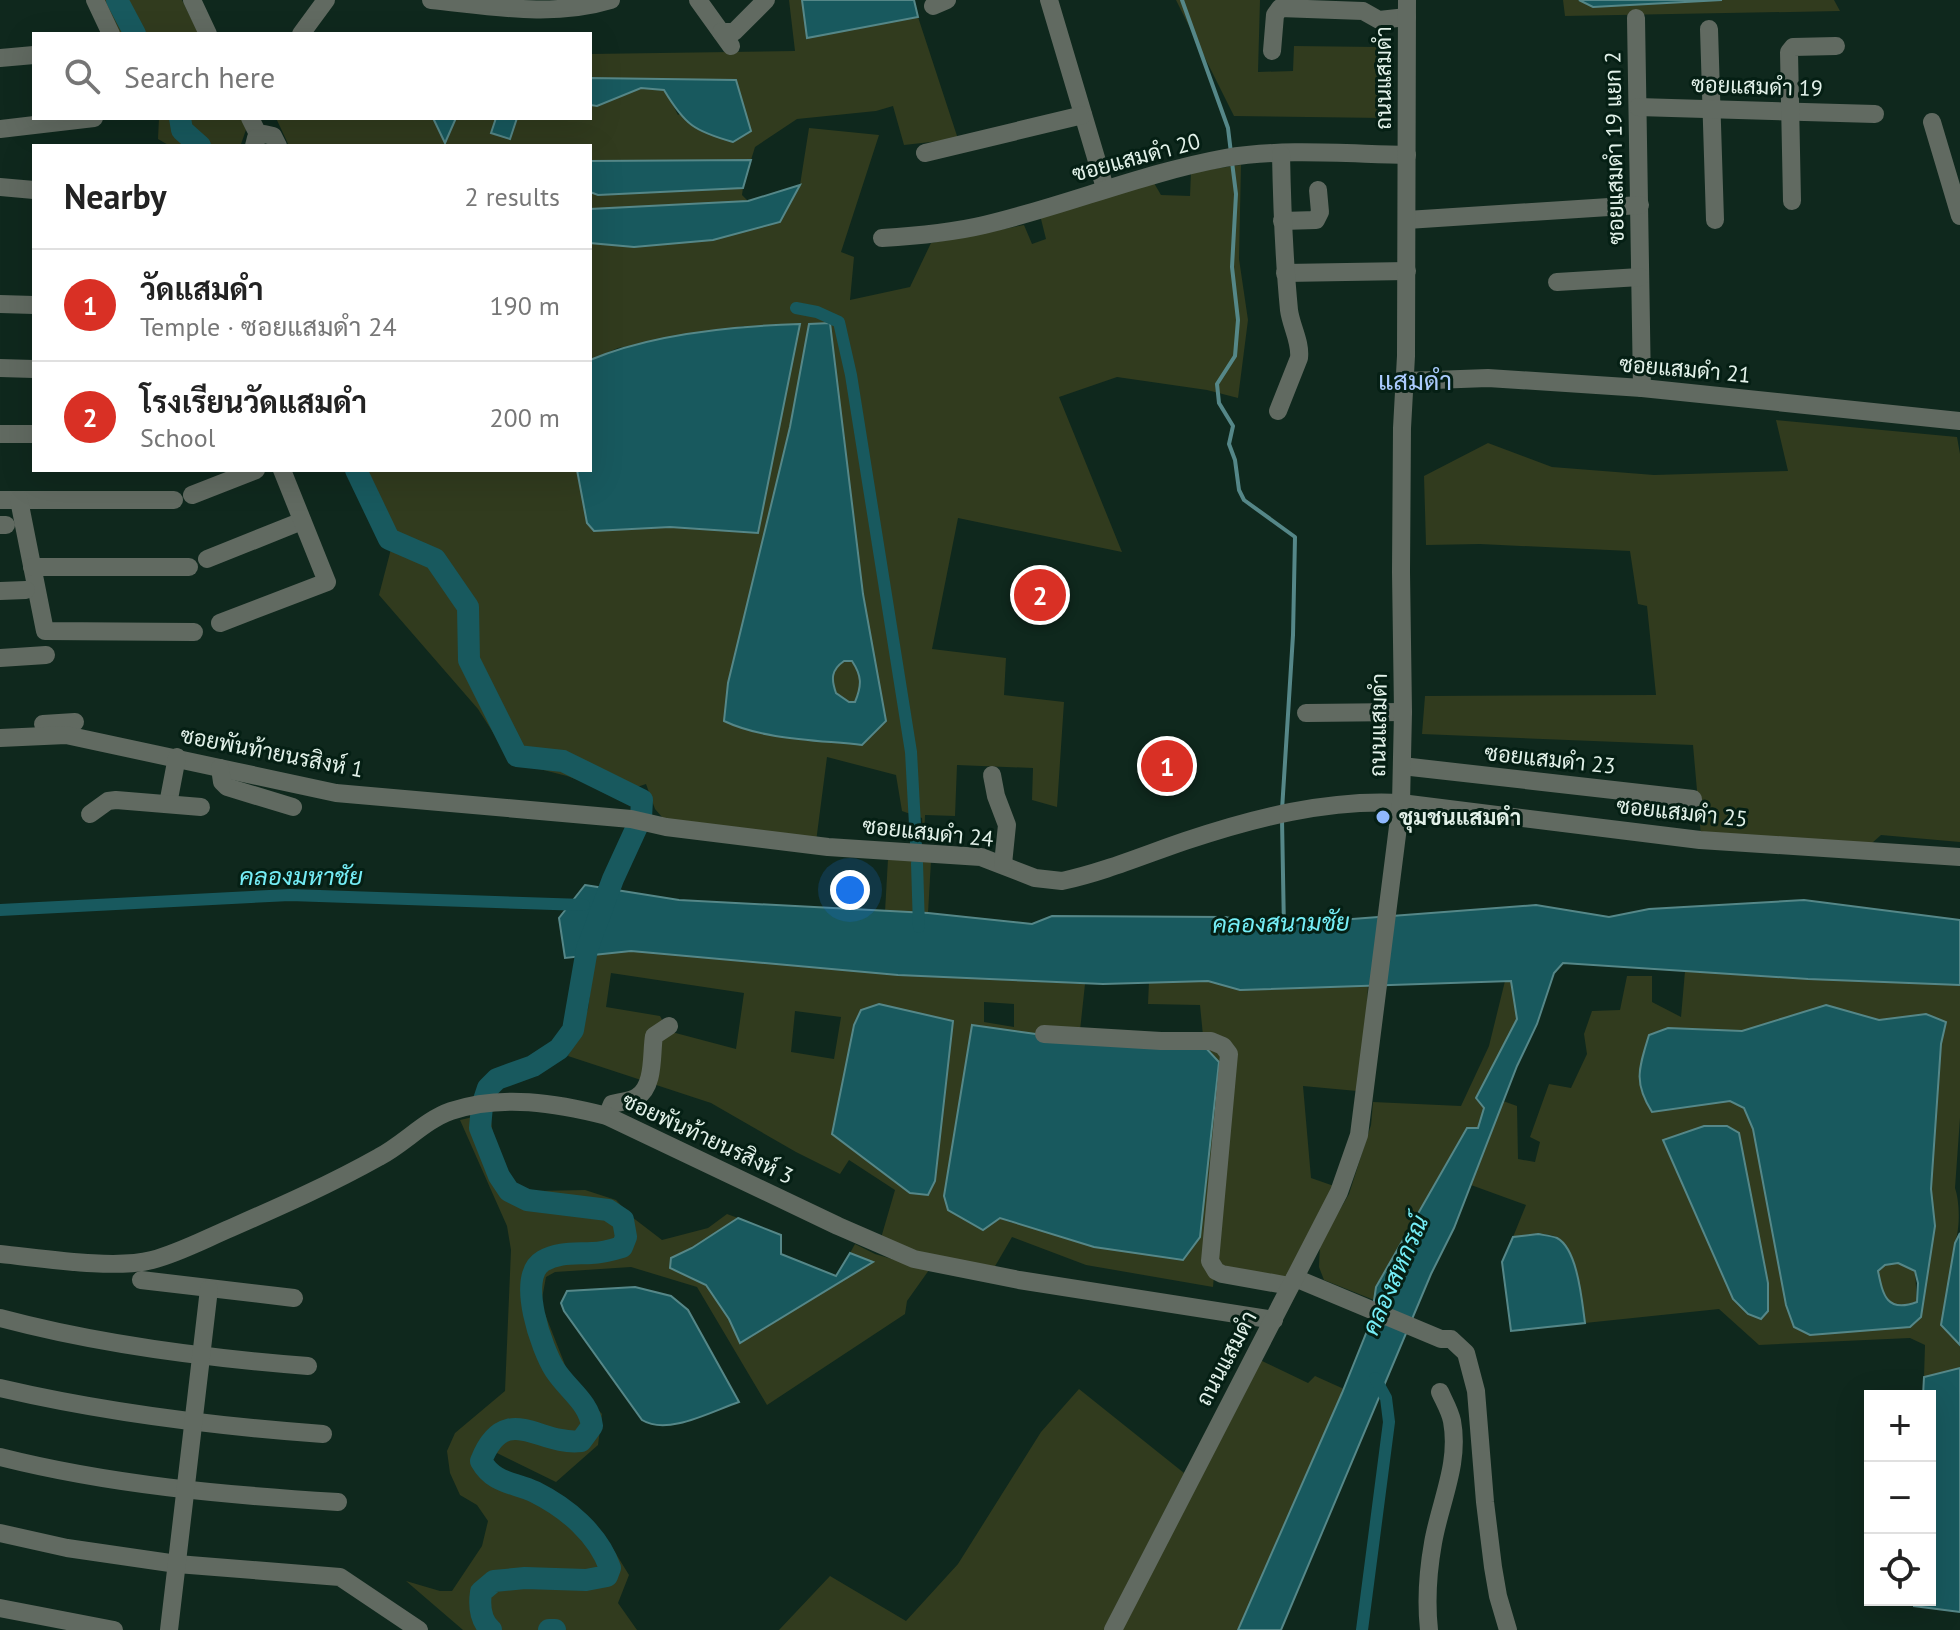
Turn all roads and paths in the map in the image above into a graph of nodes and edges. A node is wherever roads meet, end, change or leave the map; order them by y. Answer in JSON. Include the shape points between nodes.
{"nodes":[{"id":1,"x":95,"y":0,"type":"edge"},
{"id":2,"x":192,"y":0,"type":"edge"},
{"id":3,"x":201,"y":0,"type":"edge"},
{"id":4,"x":326,"y":0,"type":"edge"},
{"id":5,"x":431,"y":0,"type":"edge"},
{"id":6,"x":611,"y":0,"type":"edge"},
{"id":7,"x":698,"y":0,"type":"edge"},
{"id":8,"x":766,"y":0,"type":"edge"},
{"id":9,"x":1049,"y":0,"type":"edge"},
{"id":10,"x":1407,"y":8,"type":"edge"},
{"id":11,"x":1636,"y":18,"type":"dead end"},
{"id":12,"x":1709,"y":29,"type":"dead end"},
{"id":13,"x":110,"y":32,"type":"edge"},
{"id":14,"x":207,"y":32,"type":"edge"},
{"id":15,"x":216,"y":32,"type":"edge"},
{"id":16,"x":302,"y":32,"type":"edge"},
{"id":17,"x":1836,"y":46,"type":"dead end"},
{"id":18,"x":1272,"y":51,"type":"dead end"},
{"id":19,"x":32,"y":55,"type":"edge"},
{"id":20,"x":0,"y":58,"type":"edge"},
{"id":21,"x":1638,"y":107,"type":"junction"},
{"id":22,"x":1713,"y":109,"type":"junction"},
{"id":23,"x":1790,"y":111,"type":"junction"},
{"id":24,"x":1875,"y":114,"type":"dead end"},
{"id":25,"x":1083,"y":115,"type":"junction"},
{"id":26,"x":77,"y":120,"type":"edge"},
{"id":27,"x":252,"y":120,"type":"edge"},
{"id":28,"x":1932,"y":122,"type":"dead end"},
{"id":29,"x":0,"y":129,"type":"edge"},
{"id":30,"x":266,"y":136,"type":"edge"},
{"id":31,"x":925,"y":153,"type":"dead end"},
{"id":32,"x":1281,"y":154,"type":"junction"},
{"id":33,"x":1407,"y":155,"type":"junction"},
{"id":34,"x":0,"y":187,"type":"edge"},
{"id":35,"x":1105,"y":188,"type":"junction"},
{"id":36,"x":32,"y":190,"type":"edge"},
{"id":37,"x":1318,"y":190,"type":"dead end"},
{"id":38,"x":1792,"y":201,"type":"dead end"},
{"id":39,"x":1640,"y":205,"type":"junction"},
{"id":40,"x":1960,"y":216,"type":"edge"},
{"id":41,"x":1407,"y":220,"type":"junction"},
{"id":42,"x":1715,"y":220,"type":"dead end"},
{"id":43,"x":1282,"y":221,"type":"junction"},
{"id":44,"x":882,"y":238,"type":"dead end"},
{"id":45,"x":1407,"y":271,"type":"junction"},
{"id":46,"x":1285,"y":273,"type":"junction"},
{"id":47,"x":1640,"y":277,"type":"junction"},
{"id":48,"x":1557,"y":282,"type":"dead end"},
{"id":49,"x":0,"y":304,"type":"edge"},
{"id":50,"x":32,"y":305,"type":"edge"},
{"id":51,"x":0,"y":368,"type":"edge"},
{"id":52,"x":32,"y":369,"type":"edge"},
{"id":53,"x":1406,"y":381,"type":"junction"},
{"id":54,"x":1642,"y":388,"type":"junction"},
{"id":55,"x":1278,"y":411,"type":"dead end"},
{"id":56,"x":1960,"y":421,"type":"edge"},
{"id":57,"x":0,"y":434,"type":"edge"},
{"id":58,"x":32,"y":434,"type":"edge"},
{"id":59,"x":251,"y":472,"type":"edge"},
{"id":60,"x":283,"y":472,"type":"edge"},
{"id":61,"x":0,"y":500,"type":"edge"},
{"id":62,"x":19,"y":500,"type":"junction"},
{"id":63,"x":302,"y":521,"type":"junction"},
{"id":64,"x":207,"y":559,"type":"dead end"},
{"id":65,"x":32,"y":567,"type":"junction"},
{"id":66,"x":189,"y":567,"type":"dead end"},
{"id":67,"x":26,"y":590,"type":"dead end"},
{"id":68,"x":0,"y":591,"type":"edge"},
{"id":69,"x":220,"y":623,"type":"dead end"},
{"id":70,"x":194,"y":632,"type":"dead end"},
{"id":71,"x":46,"y":655,"type":"dead end"},
{"id":72,"x":0,"y":658,"type":"edge"},
{"id":73,"x":1403,"y":712,"type":"junction"},
{"id":74,"x":1306,"y":713,"type":"dead end"},
{"id":75,"x":75,"y":722,"type":"dead end"},
{"id":76,"x":0,"y":727,"type":"edge"},
{"id":77,"x":0,"y":738,"type":"edge"},
{"id":78,"x":177,"y":757,"type":"junction"},
{"id":79,"x":1402,"y":766,"type":"junction"},
{"id":80,"x":220,"y":768,"type":"junction"},
{"id":81,"x":992,"y":775,"type":"dead end"},
{"id":82,"x":1693,"y":799,"type":"dead end"},
{"id":83,"x":1401,"y":803,"type":"junction"},
{"id":84,"x":168,"y":804,"type":"junction"},
{"id":85,"x":201,"y":807,"type":"dead end"},
{"id":86,"x":293,"y":807,"type":"dead end"},
{"id":87,"x":90,"y":814,"type":"dead end"},
{"id":88,"x":631,"y":819,"type":"joint"},
{"id":89,"x":1960,"y":857,"type":"edge"},
{"id":90,"x":1003,"y":864,"type":"junction"},
{"id":91,"x":669,"y":1026,"type":"dead end"},
{"id":92,"x":1044,"y":1034,"type":"dead end"},
{"id":93,"x":607,"y":1116,"type":"junction"},
{"id":94,"x":0,"y":1254,"type":"edge"},
{"id":95,"x":141,"y":1280,"type":"dead end"},
{"id":96,"x":1292,"y":1282,"type":"junction"},
{"id":97,"x":209,"y":1289,"type":"junction"},
{"id":98,"x":294,"y":1298,"type":"dead end"},
{"id":99,"x":0,"y":1318,"type":"edge"},
{"id":100,"x":1274,"y":1320,"type":"junction"},
{"id":101,"x":201,"y":1356,"type":"junction"},
{"id":102,"x":308,"y":1366,"type":"dead end"},
{"id":103,"x":0,"y":1388,"type":"edge"},
{"id":104,"x":1440,"y":1392,"type":"dead end"},
{"id":105,"x":193,"y":1423,"type":"junction"},
{"id":106,"x":323,"y":1434,"type":"dead end"},
{"id":107,"x":0,"y":1457,"type":"edge"},
{"id":108,"x":185,"y":1490,"type":"junction"},
{"id":109,"x":338,"y":1502,"type":"dead end"},
{"id":110,"x":0,"y":1533,"type":"edge"},
{"id":111,"x":177,"y":1564,"type":"junction"},
{"id":112,"x":0,"y":1608,"type":"edge"},
{"id":113,"x":406,"y":1626,"type":"edge"},
{"id":114,"x":114,"y":1630,"type":"edge"},
{"id":115,"x":169,"y":1630,"type":"edge"},
{"id":116,"x":1113,"y":1630,"type":"edge"},
{"id":117,"x":1429,"y":1630,"type":"edge"},
{"id":118,"x":1508,"y":1630,"type":"edge"}],
"edges":[{"from":1,"to":13,"type":"street"},
{"from":2,"to":14,"type":"street"},
{"from":3,"to":15,"type":"street"},
{"from":4,"to":16,"type":"street"},
{"from":5,"to":6,"type":"street","via":[[571,10]]},
{"from":7,"to":8,"type":"street","via":[[726,39]]},
{"from":9,"to":25,"type":"street"},
{"from":10,"to":18,"type":"street","via":[[1379,20],[1363,11],[1280,8]]},
{"from":10,"to":33,"type":"street","name":"ถนนแสมดำ"},
{"from":11,"to":21,"type":"street","name":"ซอยแสมดำ 19 แยก 2"},
{"from":12,"to":22,"type":"street"},
{"from":17,"to":23,"type":"street","via":[[1793,47],[1789,52]]},
{"from":19,"to":20,"type":"street"},
{"from":21,"to":22,"type":"street","name":"ซอยแสมดำ 19"},
{"from":21,"to":39,"type":"street","name":"ซอยแสมดำ 19 แยก 2"},
{"from":22,"to":23,"type":"street","name":"ซอยแสมดำ 19"},
{"from":22,"to":42,"type":"street"},
{"from":23,"to":24,"type":"street","name":"ซอยแสมดำ 19"},
{"from":23,"to":38,"type":"street"},
{"from":25,"to":31,"type":"street"},
{"from":25,"to":35,"type":"street"},
{"from":26,"to":29,"type":"street"},
{"from":27,"to":30,"type":"street"},
{"from":28,"to":40,"type":"street"},
{"from":32,"to":33,"type":"street","name":"ซอยแสมดำ 20"},
{"from":32,"to":35,"type":"street","name":"ซอยแสมดำ 20","via":[[1234,157]]},
{"from":32,"to":43,"type":"street"},
{"from":33,"to":41,"type":"street","name":"ถนนแสมดำ"},
{"from":34,"to":36,"type":"street"},
{"from":35,"to":44,"type":"street","name":"ซอยแสมดำ 20","via":[[984,225]]},
{"from":37,"to":43,"type":"street","via":[[1316,220]]},
{"from":39,"to":41,"type":"street"},
{"from":39,"to":47,"type":"street","name":"ซอยแสมดำ 19 แยก 2"},
{"from":41,"to":45,"type":"street","name":"ถนนแสมดำ"},
{"from":43,"to":46,"type":"street"},
{"from":45,"to":46,"type":"street"},
{"from":45,"to":53,"type":"street","name":"ถนนแสมดำ"},
{"from":46,"to":55,"type":"street","via":[[1300,350]]},
{"from":47,"to":48,"type":"street"},
{"from":47,"to":54,"type":"street","name":"ซอยแสมดำ 19 แยก 2"},
{"from":49,"to":50,"type":"street"},
{"from":51,"to":52,"type":"street"},
{"from":53,"to":54,"type":"street","name":"ซอยแสมดำ 21","via":[[1488,378]]},
{"from":53,"to":73,"type":"street","name":"ถนนแสมดำ"},
{"from":54,"to":56,"type":"street","name":"ซอยแสมดำ 21"},
{"from":57,"to":58,"type":"street"},
{"from":59,"to":62,"type":"street","via":[[183,498]]},
{"from":60,"to":63,"type":"street"},
{"from":61,"to":62,"type":"street"},
{"from":62,"to":65,"type":"street"},
{"from":63,"to":64,"type":"street"},
{"from":63,"to":69,"type":"street","via":[[327,582]]},
{"from":65,"to":66,"type":"street"},
{"from":65,"to":70,"type":"street","via":[[45,631]]},
{"from":67,"to":68,"type":"street"},
{"from":71,"to":72,"type":"street"},
{"from":73,"to":74,"type":"street"},
{"from":73,"to":79,"type":"street","name":"ถนนแสมดำ"},
{"from":75,"to":76,"type":"street"},
{"from":77,"to":78,"type":"street","name":"ซอยพันท้ายนรสิงห์ 1","via":[[66,735]]},
{"from":78,"to":80,"type":"street","name":"ซอยพันท้ายนรสิงห์ 1"},
{"from":78,"to":84,"type":"street"},
{"from":79,"to":82,"type":"street","name":"ซอยแสมดำ 23"},
{"from":79,"to":83,"type":"street","name":"ถนนแสมดำ"},
{"from":80,"to":86,"type":"street","via":[[227,787]]},
{"from":80,"to":88,"type":"street","name":"ซอยพันท้ายนรสิงห์ 1","via":[[336,793]]},
{"from":81,"to":90,"type":"street","via":[[1007,825]]},
{"from":83,"to":89,"type":"street","name":"ซอยแสมดำ 25","via":[[1700,840]]},
{"from":83,"to":90,"type":"street","name":"ซอยแสมดำ 24","via":[[1340,803],[1255,820],[1062,881],[1035,878]]},
{"from":83,"to":96,"type":"street","name":"ถนนแสมดำ","via":[[1358,1141],[1339,1192]]},
{"from":84,"to":85,"type":"street"},
{"from":84,"to":87,"type":"street","via":[[108,801]]},
{"from":88,"to":90,"type":"street","name":"ซอยแสมดำ 24","via":[[828,847],[981,857]]},
{"from":91,"to":93,"type":"street","via":[[654,1036],[644,1090],[637,1098],[612,1104]]},
{"from":92,"to":96,"type":"street","via":[[1211,1041],[1223,1046],[1229,1054],[1227,1095],[1210,1261],[1222,1274]]},
{"from":93,"to":94,"type":"street","name":"ซอยพันท้ายนรสิงห์ 3","via":[[536,1101],[463,1108],[439,1117],[345,1175],[152,1260],[121,1264]]},
{"from":93,"to":100,"type":"street","name":"ซอยพันท้ายนรสิงห์ 3","via":[[914,1259],[989,1276]]},
{"from":95,"to":97,"type":"street"},
{"from":96,"to":100,"type":"street","name":"ถนนแสมดำ"},
{"from":96,"to":118,"type":"street","via":[[1434,1336],[1468,1365],[1476,1391],[1496,1581]]},
{"from":97,"to":98,"type":"street"},
{"from":97,"to":101,"type":"street"},
{"from":99,"to":101,"type":"street","via":[[73,1336]]},
{"from":100,"to":116,"type":"street","name":"ถนนแสมดำ"},
{"from":101,"to":102,"type":"street"},
{"from":101,"to":105,"type":"street"},
{"from":103,"to":105,"type":"street"},
{"from":104,"to":117,"type":"street","via":[[1452,1422],[1452,1463],[1433,1543]]},
{"from":105,"to":106,"type":"street"},
{"from":105,"to":108,"type":"street"},
{"from":107,"to":108,"type":"street"},
{"from":108,"to":109,"type":"street"},
{"from":108,"to":111,"type":"street"},
{"from":110,"to":111,"type":"street"},
{"from":111,"to":113,"type":"street","via":[[340,1577]]},
{"from":111,"to":115,"type":"street"},
{"from":112,"to":114,"type":"street"}]}
